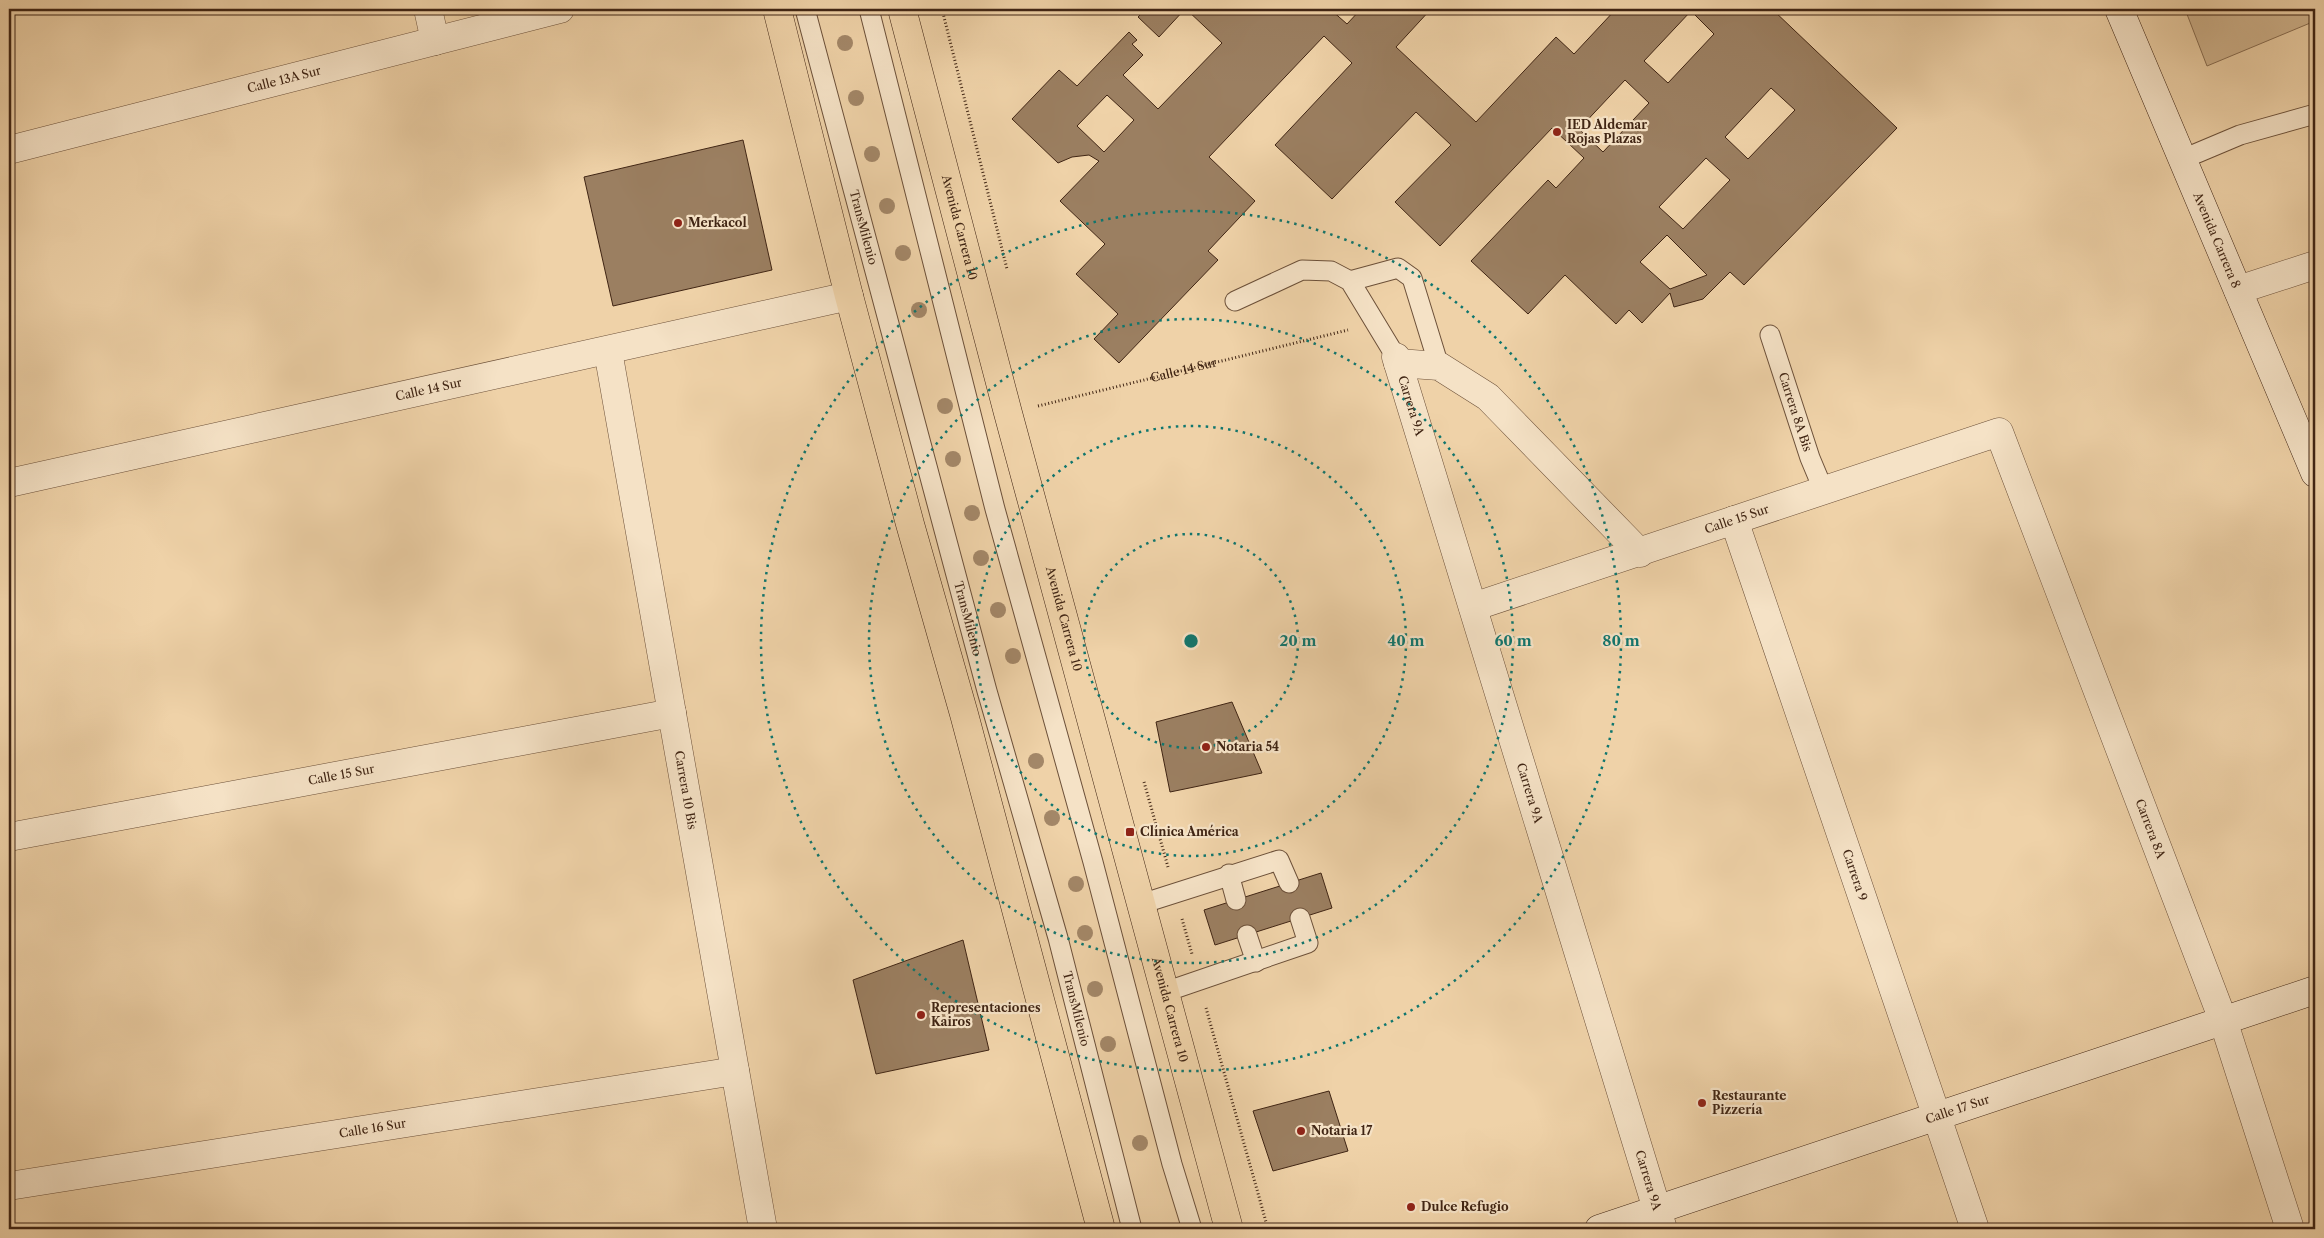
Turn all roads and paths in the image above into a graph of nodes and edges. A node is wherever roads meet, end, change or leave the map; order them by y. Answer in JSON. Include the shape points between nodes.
{"nodes":[{"id":1,"x":428,"y":9,"type":"edge"},
{"id":2,"x":560,"y":9,"type":"edge"},
{"id":3,"x":777,"y":9,"type":"edge"},
{"id":4,"x":804,"y":9,"type":"edge"},
{"id":5,"x":868,"y":9,"type":"edge"},
{"id":6,"x":902,"y":9,"type":"edge"},
{"id":7,"x":942,"y":9,"type":"edge"},
{"id":8,"x":2119,"y":9,"type":"edge"},
{"id":9,"x":436,"y":40,"type":"junction"},
{"id":10,"x":2315,"y":114,"type":"edge"},
{"id":11,"x":9,"y":150,"type":"edge"},
{"id":12,"x":2183,"y":159,"type":"junction"},
{"id":13,"x":2315,"y":265,"type":"edge"},
{"id":14,"x":1008,"y":277,"type":"dead end"},
{"id":15,"x":1350,"y":281,"type":"junction"},
{"id":16,"x":2238,"y":290,"type":"junction"},
{"id":17,"x":849,"y":296,"type":"junction"},
{"id":18,"x":1235,"y":301,"type":"dead end"},
{"id":19,"x":1348,"y":330,"type":"dead end"},
{"id":20,"x":1770,"y":335,"type":"dead end"},
{"id":21,"x":608,"y":351,"type":"junction"},
{"id":22,"x":1397,"y":360,"type":"junction"},
{"id":23,"x":1439,"y":366,"type":"junction"},
{"id":24,"x":1039,"y":397,"type":"dead end"},
{"id":25,"x":1041,"y":405,"type":"junction"},
{"id":26,"x":1008,"y":413,"type":"junction"},
{"id":27,"x":1044,"y":415,"type":"dead end"},
{"id":28,"x":1999,"y":432,"type":"joint"},
{"id":29,"x":2315,"y":473,"type":"edge"},
{"id":30,"x":9,"y":483,"type":"edge"},
{"id":31,"x":1823,"y":489,"type":"junction"},
{"id":32,"x":1734,"y":520,"type":"junction"},
{"id":33,"x":1640,"y":553,"type":"junction"},
{"id":34,"x":1473,"y":607,"type":"junction"},
{"id":35,"x":672,"y":713,"type":"junction"},
{"id":36,"x":1143,"y":778,"type":"dead end"},
{"id":37,"x":9,"y":837,"type":"edge"},
{"id":38,"x":1229,"y":874,"type":"junction"},
{"id":39,"x":1289,"y":883,"type":"dead end"},
{"id":40,"x":1175,"y":892,"type":"junction"},
{"id":41,"x":1236,"y":900,"type":"dead end"},
{"id":42,"x":1141,"y":904,"type":"junction"},
{"id":43,"x":1300,"y":918,"type":"dead end"},
{"id":44,"x":1247,"y":935,"type":"dead end"},
{"id":45,"x":1256,"y":962,"type":"junction"},
{"id":46,"x":1199,"y":980,"type":"junction"},
{"id":47,"x":2315,"y":990,"type":"edge"},
{"id":48,"x":1165,"y":992,"type":"junction"},
{"id":49,"x":2224,"y":1020,"type":"junction"},
{"id":50,"x":735,"y":1072,"type":"junction"},
{"id":51,"x":1937,"y":1117,"type":"junction"},
{"id":52,"x":9,"y":1186,"type":"edge"},
{"id":53,"x":1660,"y":1219,"type":"edge"},
{"id":54,"x":763,"y":1229,"type":"edge"},
{"id":55,"x":1101,"y":1229,"type":"edge"},
{"id":56,"x":1132,"y":1229,"type":"edge"},
{"id":57,"x":1192,"y":1229,"type":"edge"},
{"id":58,"x":1229,"y":1229,"type":"edge"},
{"id":59,"x":1268,"y":1229,"type":"edge"},
{"id":60,"x":1599,"y":1229,"type":"edge"},
{"id":61,"x":1975,"y":1229,"type":"edge"},
{"id":62,"x":2290,"y":1229,"type":"edge"}],
"edges":[{"from":1,"to":9,"type":"street"},
{"from":2,"to":9,"type":"street","name":"Calle 13A Sur"},
{"from":3,"to":17,"type":"main road"},
{"from":4,"to":56,"type":"lane","name":"TransMilenio","via":[[984,681],[1058,938]]},
{"from":5,"to":57,"type":"lane","via":[[995,509]]},
{"from":6,"to":26,"type":"main road","name":"Avenida Carrera 10"},
{"from":7,"to":14,"type":"path"},
{"from":8,"to":12,"type":"street","name":"Avenida Carrera 8"},
{"from":9,"to":11,"type":"street","name":"Calle 13A Sur"},
{"from":10,"to":12,"type":"lane","via":[[2240,135]]},
{"from":12,"to":16,"type":"street","name":"Avenida Carrera 8"},
{"from":13,"to":16,"type":"street"},
{"from":15,"to":18,"type":"lane","via":[[1331,271],[1302,270]]},
{"from":15,"to":22,"type":"lane"},
{"from":15,"to":23,"type":"lane","via":[[1398,268],[1412,278]]},
{"from":16,"to":29,"type":"street","name":"Avenida Carrera 8"},
{"from":17,"to":21,"type":"street","name":"Calle 14 Sur"},
{"from":17,"to":55,"type":"main road"},
{"from":19,"to":25,"type":"path","name":"Calle 14 Sur"},
{"from":20,"to":31,"type":"lane","name":"Carrera 8A Bis"},
{"from":21,"to":30,"type":"street","name":"Calle 14 Sur"},
{"from":21,"to":35,"type":"street","name":"Carrera 10 Bis"},
{"from":22,"to":23,"type":"street"},
{"from":22,"to":34,"type":"street","name":"Carrera 9A"},
{"from":23,"to":33,"type":"street","via":[[1488,397]]},
{"from":24,"to":25,"type":"path"},
{"from":25,"to":26,"type":"path","name":"Calle 14 Sur"},
{"from":25,"to":27,"type":"path"},
{"from":26,"to":42,"type":"main road","name":"Avenida Carrera 10"},
{"from":28,"to":31,"type":"street","name":"Calle 15 Sur"},
{"from":28,"to":49,"type":"street","name":"Carrera 8A"},
{"from":31,"to":32,"type":"street","name":"Calle 15 Sur"},
{"from":32,"to":33,"type":"street","name":"Calle 15 Sur"},
{"from":32,"to":51,"type":"street","name":"Carrera 9"},
{"from":33,"to":34,"type":"street","name":"Calle 15 Sur"},
{"from":34,"to":53,"type":"street","name":"Carrera 9A"},
{"from":35,"to":37,"type":"street","name":"Calle 15 Sur"},
{"from":35,"to":50,"type":"street","name":"Carrera 10 Bis"},
{"from":36,"to":40,"type":"path"},
{"from":38,"to":39,"type":"lane","via":[[1279,860]]},
{"from":38,"to":40,"type":"lane"},
{"from":38,"to":41,"type":"lane"},
{"from":40,"to":42,"type":"lane"},
{"from":40,"to":46,"type":"path"},
{"from":42,"to":48,"type":"main road","name":"Avenida Carrera 10"},
{"from":43,"to":45,"type":"lane","via":[[1308,943]]},
{"from":44,"to":45,"type":"lane"},
{"from":45,"to":46,"type":"lane"},
{"from":46,"to":48,"type":"lane"},
{"from":46,"to":59,"type":"path"},
{"from":47,"to":49,"type":"street","name":"Calle 17 Sur"},
{"from":48,"to":58,"type":"main road","name":"Avenida Carrera 10"},
{"from":49,"to":51,"type":"street","name":"Calle 17 Sur"},
{"from":49,"to":62,"type":"street","name":"Carrera 8A"},
{"from":50,"to":52,"type":"street","name":"Calle 16 Sur"},
{"from":50,"to":54,"type":"street","name":"Carrera 10 Bis"},
{"from":51,"to":53,"type":"street","name":"Calle 17 Sur"},
{"from":51,"to":61,"type":"street","name":"Carrera 9"},
{"from":53,"to":60,"type":"street","name":"Calle 17 Sur"}]}
